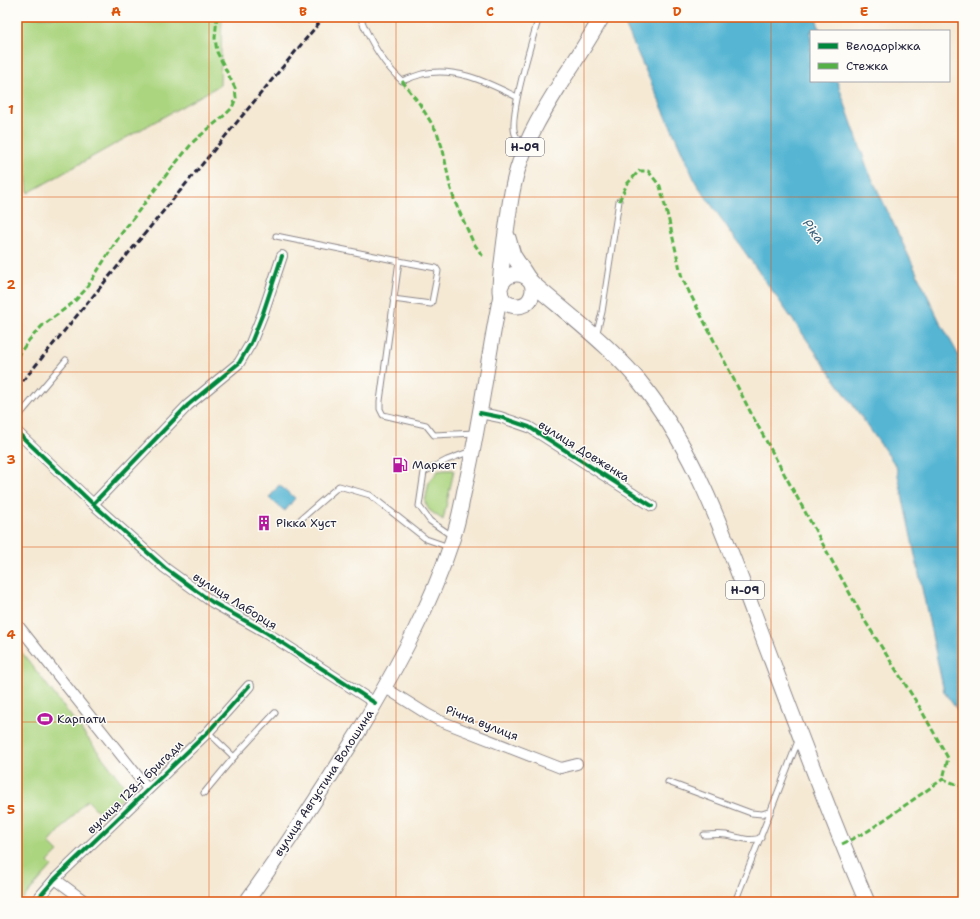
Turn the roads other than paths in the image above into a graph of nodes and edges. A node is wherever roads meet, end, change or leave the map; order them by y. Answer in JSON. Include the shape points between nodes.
{"nodes":[{"id":1,"x":360,"y":17,"type":"edge"},
{"id":2,"x":539,"y":17,"type":"edge"},
{"id":3,"x":602,"y":17,"type":"edge"},
{"id":4,"x":517,"y":96,"type":"junction"},
{"id":5,"x":526,"y":146,"type":"junction"},
{"id":6,"x":620,"y":201,"type":"dead end"},
{"id":7,"x":506,"y":233,"type":"junction"},
{"id":8,"x":276,"y":236,"type":"dead end"},
{"id":9,"x":282,"y":256,"type":"dead end"},
{"id":10,"x":399,"y":260,"type":"junction"},
{"id":11,"x":530,"y":281,"type":"junction"},
{"id":12,"x":500,"y":291,"type":"junction"},
{"id":13,"x":393,"y":299,"type":"junction"},
{"id":14,"x":517,"y":306,"type":"junction"},
{"id":15,"x":566,"y":312,"type":"junction"},
{"id":16,"x":495,"y":318,"type":"junction"},
{"id":17,"x":596,"y":337,"type":"junction"},
{"id":18,"x":66,"y":360,"type":"dead end"},
{"id":19,"x":480,"y":413,"type":"junction"},
{"id":20,"x":17,"y":418,"type":"edge"},
{"id":21,"x":17,"y":432,"type":"edge"},
{"id":22,"x":477,"y":432,"type":"junction"},
{"id":23,"x":474,"y":450,"type":"junction"},
{"id":24,"x":93,"y":504,"type":"junction"},
{"id":25,"x":652,"y":506,"type":"dead end"},
{"id":26,"x":301,"y":519,"type":"dead end"},
{"id":27,"x":452,"y":542,"type":"junction"},
{"id":28,"x":17,"y":624,"type":"edge"},
{"id":29,"x":249,"y":686,"type":"dead end"},
{"id":30,"x":384,"y":687,"type":"junction"},
{"id":31,"x":375,"y":703,"type":"junction"},
{"id":32,"x":275,"y":713,"type":"dead end"},
{"id":33,"x":208,"y":732,"type":"junction"},
{"id":34,"x":800,"y":734,"type":"junction"},
{"id":35,"x":234,"y":757,"type":"junction"},
{"id":36,"x":577,"y":764,"type":"dead end"},
{"id":37,"x":668,"y":782,"type":"dead end"},
{"id":38,"x":148,"y":788,"type":"junction"},
{"id":39,"x":204,"y":794,"type":"dead end"},
{"id":40,"x":771,"y":811,"type":"junction"},
{"id":41,"x":704,"y":835,"type":"dead end"},
{"id":42,"x":761,"y":838,"type":"junction"},
{"id":43,"x":56,"y":879,"type":"junction"},
{"id":44,"x":35,"y":902,"type":"edge"},
{"id":45,"x":86,"y":902,"type":"edge"},
{"id":46,"x":246,"y":902,"type":"edge"},
{"id":47,"x":735,"y":902,"type":"edge"},
{"id":48,"x":868,"y":902,"type":"edge"}],
"edges":[{"from":1,"to":4,"type":"lane","via":[[379,54],[390,70],[402,81],[423,74],[452,73],[478,79]]},
{"from":2,"to":4,"type":"lane"},
{"from":3,"to":5,"type":"main road","name":"вулиця Августина Волошина","number":"Н-09","via":[[540,117]]},
{"from":4,"to":5,"type":"lane","via":[[514,133]]},
{"from":5,"to":7,"type":"main road","name":"вулиця Августина Волошина","number":"Н-09","via":[[516,174]]},
{"from":6,"to":17,"type":"lane"},
{"from":7,"to":11,"type":"main road","name":"вулиця Августина Волошина","number":"Н-09","via":[[513,255]]},
{"from":7,"to":12,"type":"main road","name":"вулиця Августина Волошина","number":"Н-09"},
{"from":8,"to":10,"type":"lane"},
{"from":9,"to":24,"type":"street","via":[[251,343],[239,363],[188,405]]},
{"from":10,"to":13,"type":"lane"},
{"from":10,"to":13,"type":"lane","via":[[436,268],[438,271],[431,304]]},
{"from":11,"to":12,"type":"main road","via":[[519,274],[509,276],[504,279]]},
{"from":11,"to":14,"type":"main road","via":[[532,295],[525,304]]},
{"from":11,"to":15,"type":"main road","number":"Н-09"},
{"from":12,"to":14,"type":"main road","via":[[506,302]]},
{"from":12,"to":16,"type":"main road","name":"вулиця Августина Волошина"},
{"from":13,"to":22,"type":"lane","via":[[380,401],[383,415],[426,425],[434,435]]},
{"from":14,"to":15,"type":"main road","number":"Н-09","via":[[542,305]]},
{"from":14,"to":16,"type":"main road"},
{"from":15,"to":17,"type":"main road","number":"Н-09"},
{"from":16,"to":19,"type":"main road","name":"вулиця Августина Волошина"},
{"from":17,"to":34,"type":"main road","number":"Н-09","via":[[623,362],[646,390],[668,420],[688,455],[727,541]]},
{"from":18,"to":20,"type":"lane"},
{"from":19,"to":22,"type":"main road","name":"вулиця Августина Волошина"},
{"from":19,"to":25,"type":"street","name":"вулиця Довженка","via":[[529,427]]},
{"from":21,"to":24,"type":"street","name":"вулиця Лаборця"},
{"from":22,"to":23,"type":"main road","name":"вулиця Августина Волошина"},
{"from":23,"to":27,"type":"main road","name":"вулиця Августина Волошина"},
{"from":23,"to":27,"type":"lane","via":[[424,472],[418,506]]},
{"from":24,"to":31,"type":"street","name":"вулиця Лаборця","via":[[165,568],[212,602],[267,633]]},
{"from":26,"to":27,"type":"lane","via":[[339,486],[370,495],[426,540]]},
{"from":27,"to":30,"type":"main road","name":"вулиця Августина Волошина","via":[[423,615]]},
{"from":28,"to":38,"type":"street"},
{"from":29,"to":33,"type":"street","name":"вулиця 128-ї бригади"},
{"from":30,"to":31,"type":"main road","name":"вулиця Августина Волошина"},
{"from":30,"to":36,"type":"street","name":"Річна вулиця","via":[[438,720],[561,768]]},
{"from":31,"to":46,"type":"main road","name":"вулиця Августина Волошина","via":[[334,771]]},
{"from":32,"to":35,"type":"lane"},
{"from":33,"to":35,"type":"lane"},
{"from":33,"to":38,"type":"street","name":"вулиця 128-ї бригади"},
{"from":34,"to":40,"type":"lane"},
{"from":34,"to":48,"type":"main road","number":"Н-09","via":[[842,844]]},
{"from":35,"to":39,"type":"lane"},
{"from":37,"to":40,"type":"lane","via":[[751,813],[762,814]]},
{"from":38,"to":43,"type":"street","name":"вулиця 128-ї бригади"},
{"from":40,"to":42,"type":"lane"},
{"from":41,"to":42,"type":"lane","via":[[726,835],[744,840]]},
{"from":42,"to":47,"type":"lane"},
{"from":43,"to":44,"type":"street","name":"вулиця 128-ї бригади"},
{"from":43,"to":45,"type":"street"}]}
